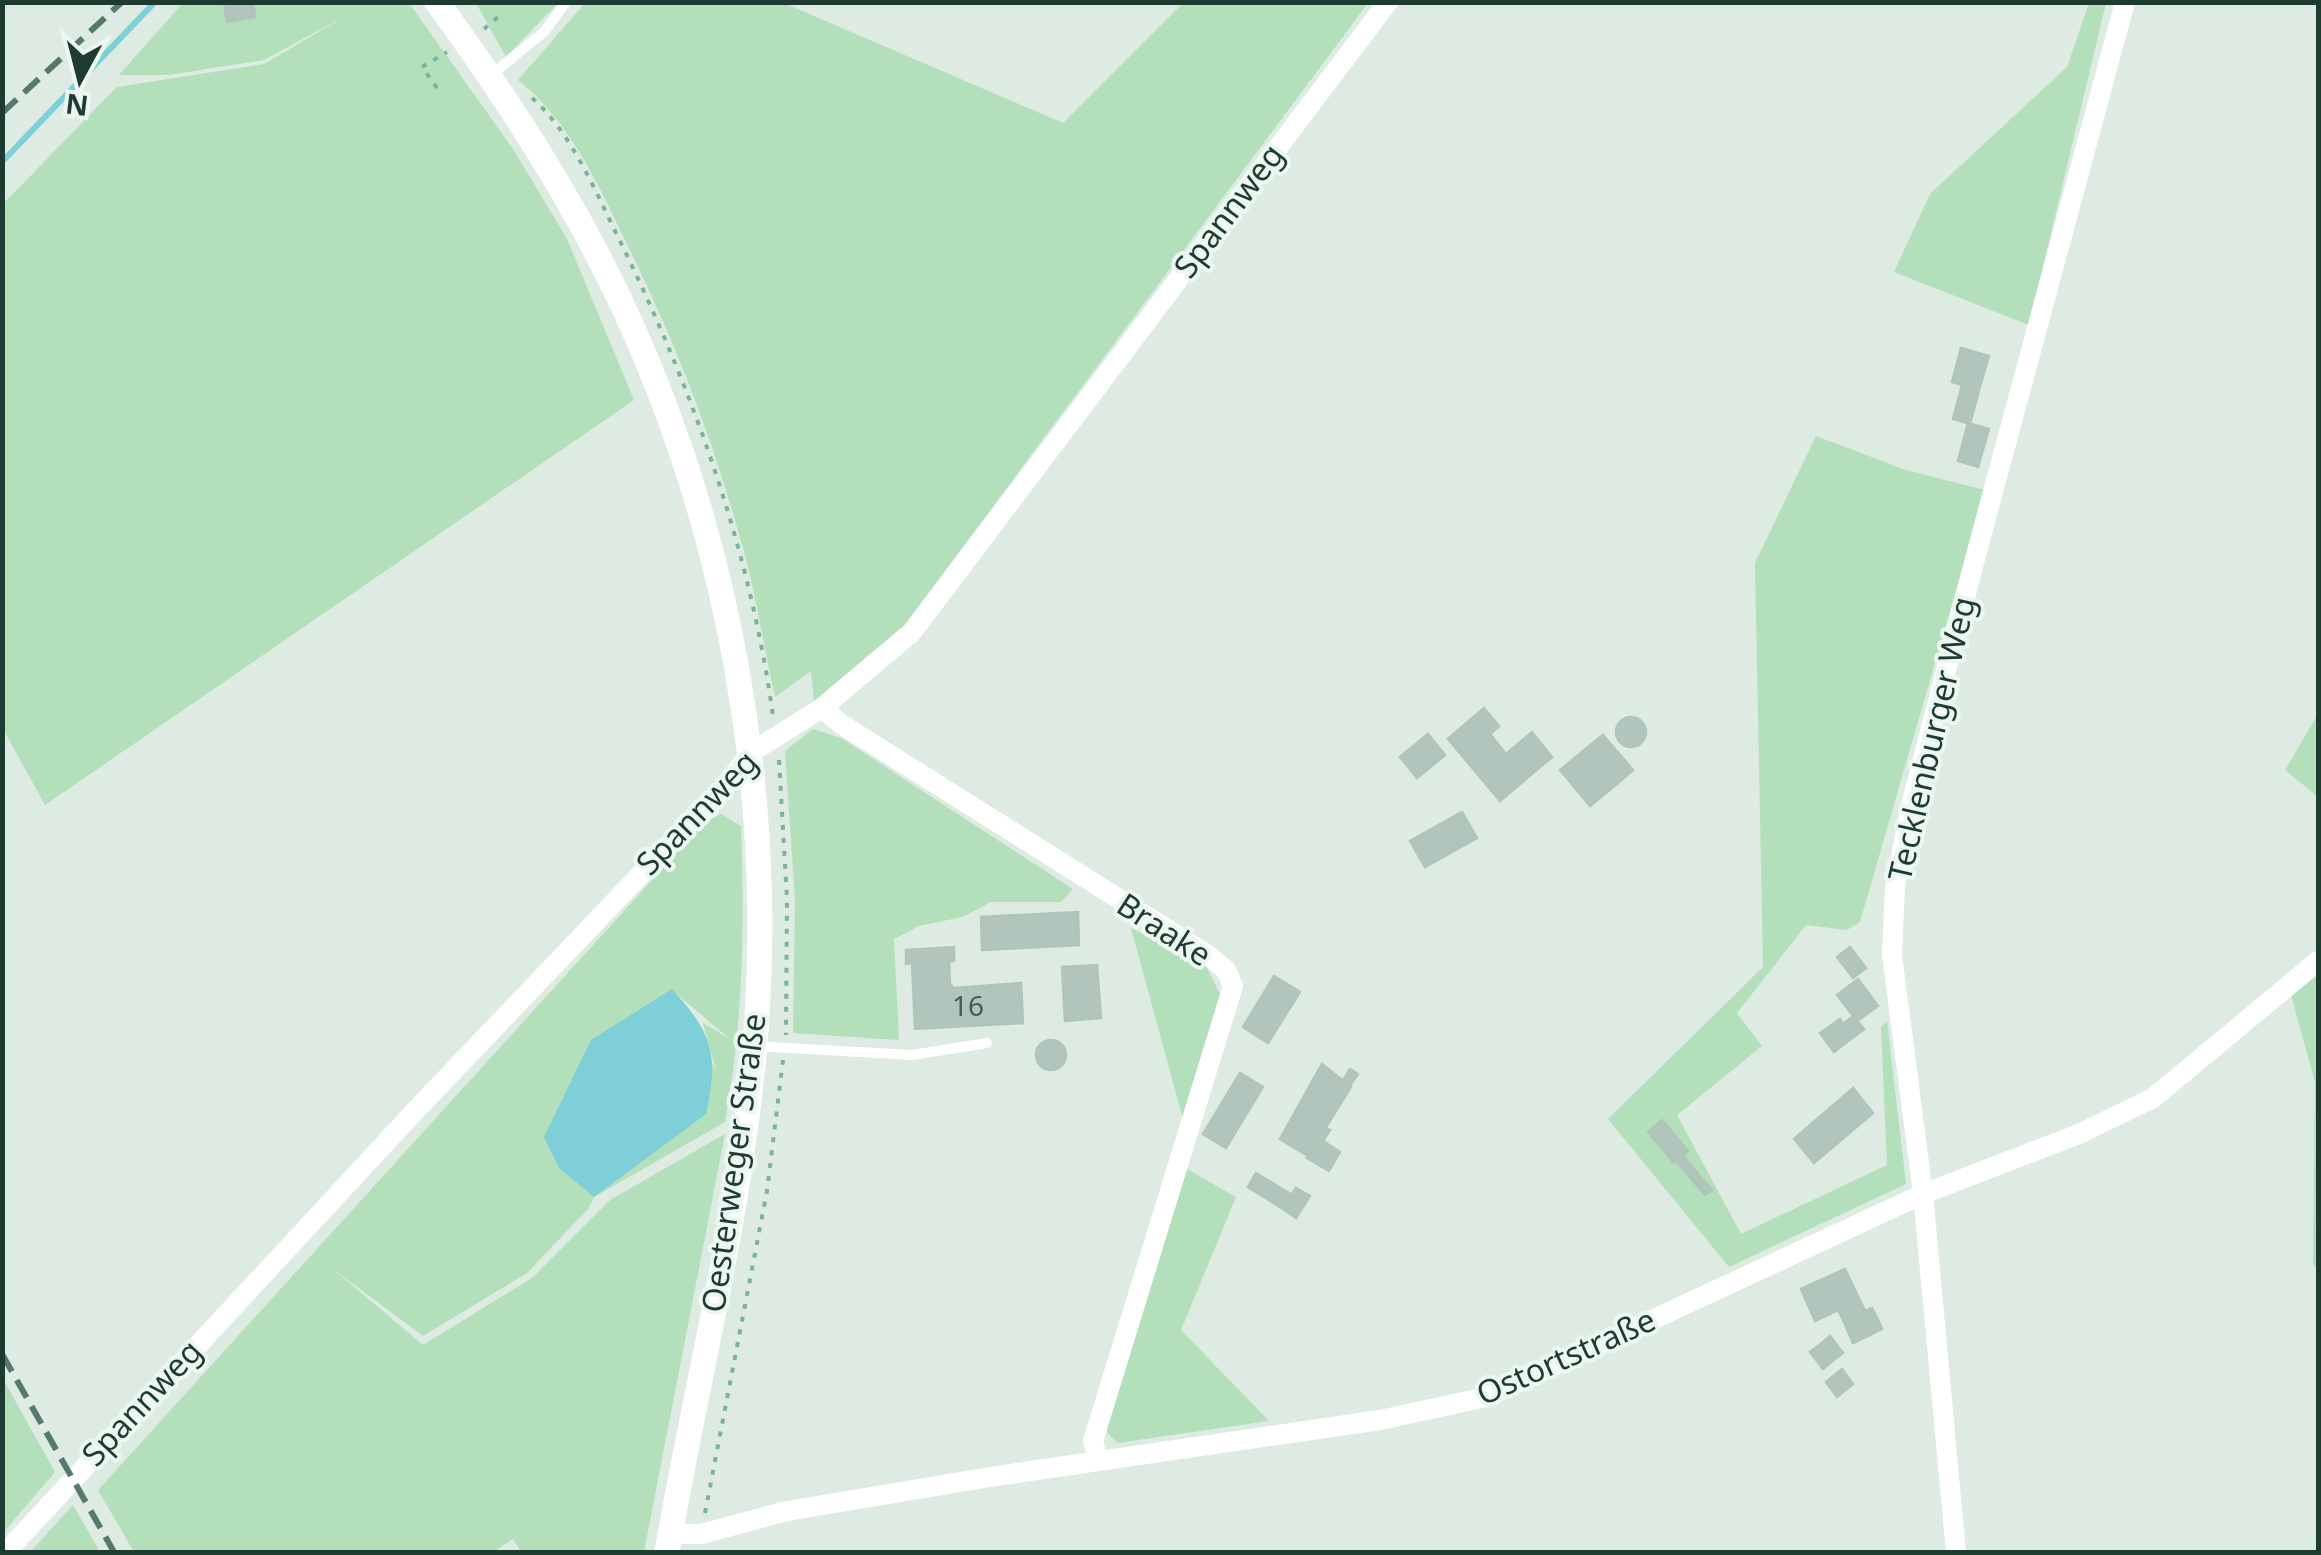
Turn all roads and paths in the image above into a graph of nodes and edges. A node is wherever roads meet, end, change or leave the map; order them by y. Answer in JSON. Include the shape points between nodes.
{"nodes":[{"id":1,"x":437,"y":2,"type":"edge"},
{"id":2,"x":566,"y":2,"type":"edge"},
{"id":3,"x":1388,"y":2,"type":"edge"},
{"id":4,"x":2125,"y":2,"type":"edge"},
{"id":5,"x":498,"y":17,"type":"dead end"},
{"id":6,"x":474,"y":23,"type":"dead end"},
{"id":7,"x":484,"y":29,"type":"dead end"},
{"id":8,"x":484,"y":38,"type":"dead end"},
{"id":9,"x":452,"y":49,"type":"dead end"},
{"id":10,"x":489,"y":76,"type":"junction"},
{"id":11,"x":437,"y":88,"type":"dead end"},
{"id":12,"x":527,"y":94,"type":"dead end"},
{"id":13,"x":822,"y":708,"type":"junction"},
{"id":14,"x":776,"y":737,"type":"junction"},
{"id":15,"x":750,"y":753,"type":"junction"},
{"id":16,"x":2318,"y":961,"type":"edge"},
{"id":17,"x":987,"y":1043,"type":"dead end"},
{"id":18,"x":754,"y":1046,"type":"junction"},
{"id":19,"x":785,"y":1047,"type":"junction"},
{"id":20,"x":1923,"y":1194,"type":"junction"},
{"id":21,"x":1098,"y":1460,"type":"junction"},
{"id":22,"x":700,"y":1534,"type":"junction"},
{"id":23,"x":668,"y":1543,"type":"edge"},
{"id":24,"x":6,"y":1552,"type":"edge"},
{"id":25,"x":1956,"y":1552,"type":"edge"}],
"edges":[{"from":1,"to":10,"type":"street","name":"Oesterweger Straße"},
{"from":2,"to":10,"type":"lane","via":[[544,32]]},
{"from":3,"to":13,"type":"street","name":"Spannweg","via":[[912,632]]},
{"from":4,"to":20,"type":"street","name":"Tecklenburger Weg","via":[[1912,801],[1895,887],[1892,955]]},
{"from":5,"to":7,"type":"path"},
{"from":6,"to":8,"type":"path"},
{"from":9,"to":11,"type":"path","via":[[422,67]]},
{"from":10,"to":15,"type":"street","name":"Oesterweger Straße","via":[[621,303],[659,396],[702,519]]},
{"from":12,"to":14,"type":"path","via":[[548,112],[598,196],[698,418],[734,538]]},
{"from":13,"to":14,"type":"street","name":"Spannweg"},
{"from":13,"to":21,"type":"street","name":"Braake","via":[[1208,955],[1233,986],[1092,1441]]},
{"from":14,"to":15,"type":"street","name":"Spannweg"},
{"from":14,"to":19,"type":"path","via":[[784,811]]},
{"from":15,"to":18,"type":"street","name":"Oesterweger Straße","via":[[759,896]]},
{"from":15,"to":24,"type":"street","name":"Spannweg"},
{"from":16,"to":20,"type":"street","name":"Ostortstraße","via":[[2153,1098]]},
{"from":17,"to":19,"type":"lane","via":[[912,1055]]},
{"from":18,"to":19,"type":"lane"},
{"from":18,"to":23,"type":"street","name":"Oesterweger Straße","via":[[738,1176]]},
{"from":19,"to":22,"type":"path","via":[[767,1191]]},
{"from":20,"to":21,"type":"street","name":"Ostortstraße","via":[[1486,1397],[1380,1420]]},
{"from":20,"to":25,"type":"street","name":"Tecklenburger Weg"},
{"from":21,"to":22,"type":"street","name":"Ostortstraße","via":[[787,1511]]},
{"from":22,"to":23,"type":"street","name":"Ostortstraße"}]}
